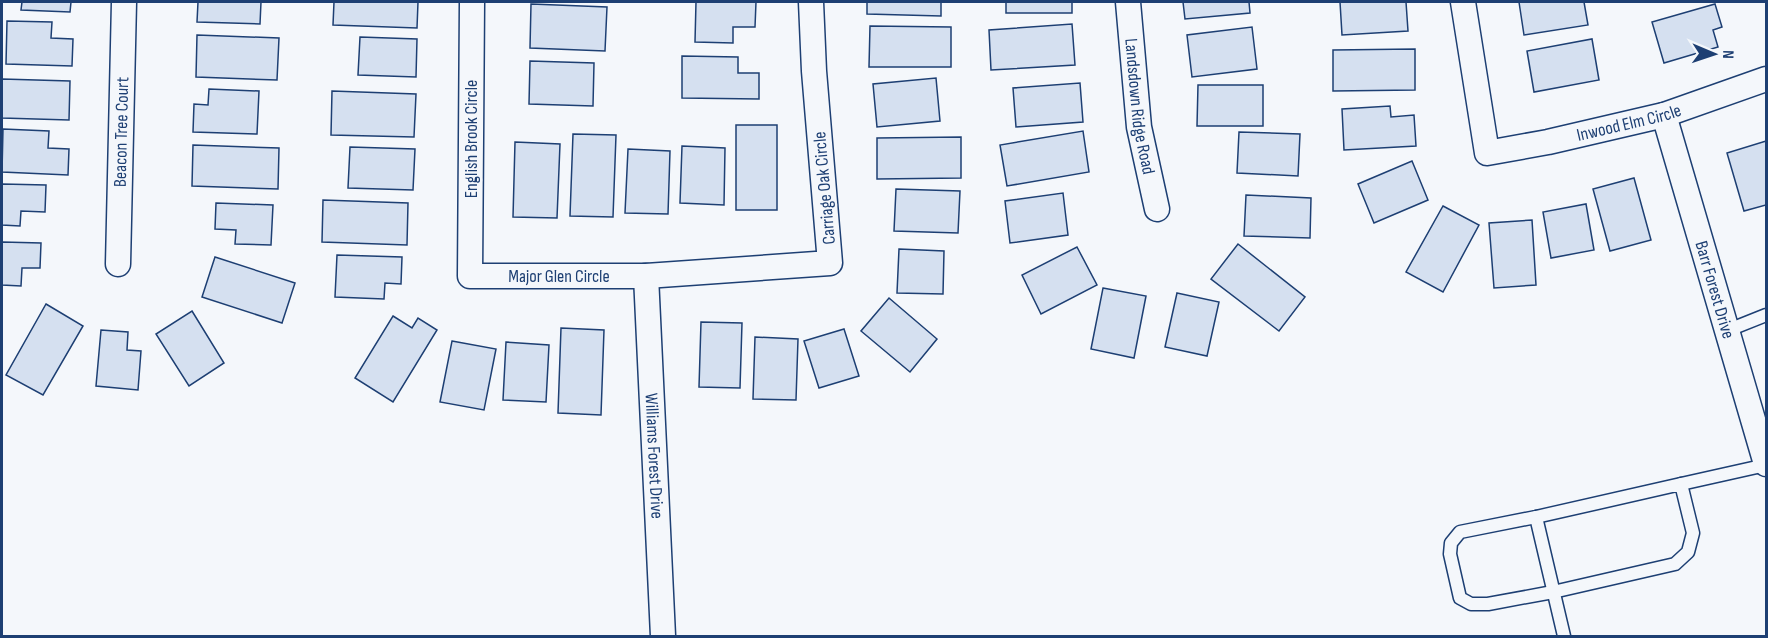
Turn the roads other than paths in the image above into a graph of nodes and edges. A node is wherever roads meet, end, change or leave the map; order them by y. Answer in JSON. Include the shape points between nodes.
{"nodes":[{"id":1,"x":123,"y":2,"type":"edge"},
{"id":2,"x":472,"y":2,"type":"edge"},
{"id":3,"x":811,"y":2,"type":"edge"},
{"id":4,"x":1128,"y":2,"type":"edge"},
{"id":5,"x":1463,"y":2,"type":"edge"},
{"id":6,"x":1767,"y":79,"type":"edge"},
{"id":7,"x":1664,"y":115,"type":"junction"},
{"id":8,"x":1157,"y":209,"type":"dead end"},
{"id":9,"x":118,"y":264,"type":"dead end"},
{"id":10,"x":470,"y":276,"type":"joint"},
{"id":11,"x":646,"y":276,"type":"junction"},
{"id":12,"x":1767,"y":315,"type":"edge"},
{"id":13,"x":1726,"y":331,"type":"junction"},
{"id":14,"x":1767,"y":465,"type":"edge"},
{"id":15,"x":1681,"y":484,"type":"junction"},
{"id":16,"x":1536,"y":517,"type":"junction"},
{"id":17,"x":1553,"y":592,"type":"junction"},
{"id":18,"x":663,"y":636,"type":"edge"},
{"id":19,"x":1564,"y":636,"type":"edge"}],
"edges":[{"from":1,"to":9,"type":"street","name":"Beacon Tree Court"},
{"from":2,"to":10,"type":"street","name":"English Brook Circle"},
{"from":3,"to":11,"type":"street","name":"Carriage Oak Circle","via":[[830,263]]},
{"from":4,"to":8,"type":"street","name":"Landsdown Ridge Road","via":[[1139,127]]},
{"from":5,"to":7,"type":"street","name":"Inwood Elm Circle","via":[[1487,153]]},
{"from":6,"to":7,"type":"street","name":"Inwood Elm Circle"},
{"from":7,"to":13,"type":"street","name":"Barr Forest Drive"},
{"from":10,"to":11,"type":"street","name":"Major Glen Circle"},
{"from":11,"to":18,"type":"street","name":"Williams Forest Drive"},
{"from":12,"to":13,"type":"lane"},
{"from":13,"to":14,"type":"street","name":"Barr Forest Drive"},
{"from":14,"to":15,"type":"lane"},
{"from":15,"to":16,"type":"lane"},
{"from":15,"to":17,"type":"lane","via":[[1693,533],[1688,552],[1675,564]]},
{"from":16,"to":17,"type":"lane"},
{"from":16,"to":17,"type":"lane","via":[[1460,532],[1451,543],[1450,554],[1461,598],[1471,604]]},
{"from":17,"to":19,"type":"lane"}]}
